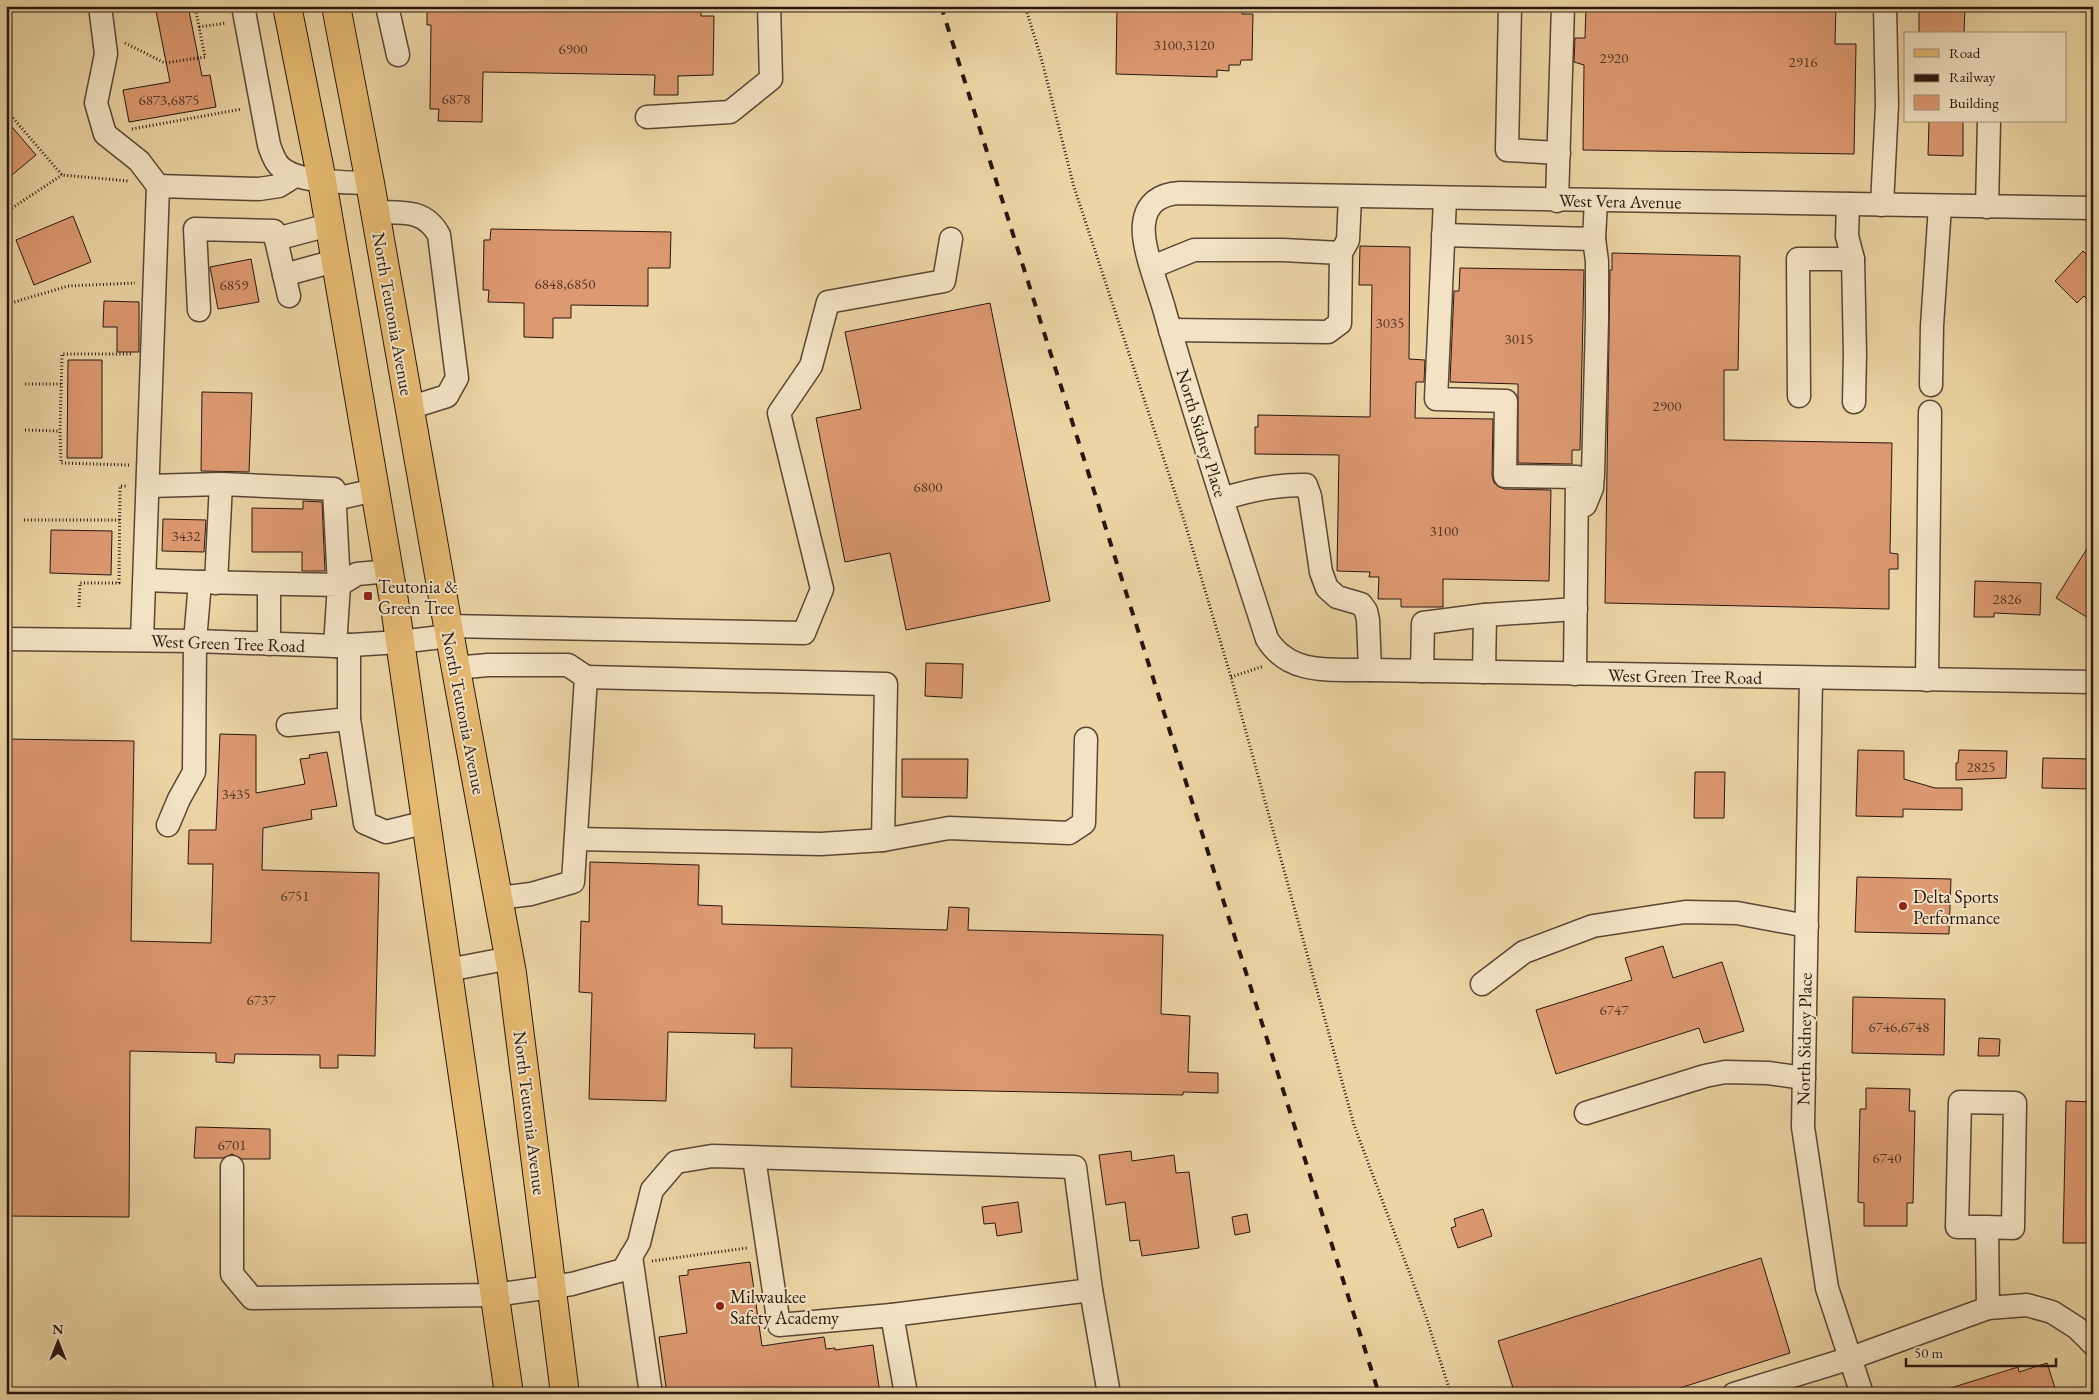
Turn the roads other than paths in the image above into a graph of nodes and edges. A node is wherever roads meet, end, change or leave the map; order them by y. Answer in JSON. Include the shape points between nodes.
{"nodes":[{"id":1,"x":100,"y":6,"type":"edge"},
{"id":2,"x":287,"y":6,"type":"edge"},
{"id":3,"x":336,"y":6,"type":"edge"},
{"id":4,"x":387,"y":6,"type":"edge"},
{"id":5,"x":769,"y":6,"type":"edge"},
{"id":6,"x":1510,"y":6,"type":"edge"},
{"id":7,"x":1562,"y":6,"type":"edge"},
{"id":8,"x":1885,"y":6,"type":"edge"},
{"id":9,"x":236,"y":14,"type":"edge"},
{"id":10,"x":398,"y":55,"type":"dead end"},
{"id":11,"x":647,"y":117,"type":"dead end"},
{"id":12,"x":1989,"y":122,"type":"edge"},
{"id":13,"x":1559,"y":153,"type":"junction"},
{"id":14,"x":295,"y":176,"type":"junction"},
{"id":15,"x":322,"y":181,"type":"junction"},
{"id":16,"x":370,"y":183,"type":"junction"},
{"id":17,"x":157,"y":185,"type":"junction"},
{"id":18,"x":1350,"y":197,"type":"junction"},
{"id":19,"x":1445,"y":199,"type":"junction"},
{"id":20,"x":1557,"y":201,"type":"junction"},
{"id":21,"x":1596,"y":201,"type":"junction"},
{"id":22,"x":1848,"y":204,"type":"junction"},
{"id":23,"x":1150,"y":205,"type":"joint"},
{"id":24,"x":1882,"y":205,"type":"junction"},
{"id":25,"x":1940,"y":206,"type":"junction"},
{"id":26,"x":1986,"y":207,"type":"junction"},
{"id":27,"x":2093,"y":208,"type":"edge"},
{"id":28,"x":375,"y":212,"type":"junction"},
{"id":29,"x":329,"y":225,"type":"junction"},
{"id":30,"x":1443,"y":235,"type":"junction"},
{"id":31,"x":276,"y":239,"type":"junction"},
{"id":32,"x":951,"y":239,"type":"dead end"},
{"id":33,"x":1594,"y":239,"type":"junction"},
{"id":34,"x":1341,"y":253,"type":"junction"},
{"id":35,"x":1853,"y":259,"type":"junction"},
{"id":36,"x":335,"y":262,"type":"junction"},
{"id":37,"x":1152,"y":267,"type":"junction"},
{"id":38,"x":199,"y":310,"type":"dead end"},
{"id":39,"x":1170,"y":330,"type":"junction"},
{"id":40,"x":1931,"y":384,"type":"dead end"},
{"id":41,"x":1798,"y":396,"type":"dead end"},
{"id":42,"x":1854,"y":402,"type":"dead end"},
{"id":43,"x":409,"y":408,"type":"junction"},
{"id":44,"x":1930,"y":412,"type":"dead end"},
{"id":45,"x":148,"y":476,"type":"junction"},
{"id":46,"x":221,"y":484,"type":"junction"},
{"id":47,"x":375,"y":490,"type":"junction"},
{"id":48,"x":334,"y":499,"type":"junction"},
{"id":49,"x":1222,"y":499,"type":"junction"},
{"id":50,"x":1577,"y":519,"type":"junction"},
{"id":51,"x":389,"y":571,"type":"junction"},
{"id":52,"x":144,"y":580,"type":"junction"},
{"id":53,"x":208,"y":583,"type":"junction"},
{"id":54,"x":269,"y":584,"type":"junction"},
{"id":55,"x":339,"y":585,"type":"junction"},
{"id":56,"x":1576,"y":609,"type":"junction"},
{"id":57,"x":1485,"y":615,"type":"junction"},
{"id":58,"x":448,"y":631,"type":"junction"},
{"id":59,"x":6,"y":639,"type":"edge"},
{"id":60,"x":142,"y":640,"type":"junction"},
{"id":61,"x":195,"y":641,"type":"junction"},
{"id":62,"x":400,"y":642,"type":"junction"},
{"id":63,"x":269,"y":644,"type":"junction"},
{"id":64,"x":342,"y":646,"type":"junction"},
{"id":65,"x":1280,"y":656,"type":"joint"},
{"id":66,"x":456,"y":668,"type":"junction"},
{"id":67,"x":1370,"y":670,"type":"junction"},
{"id":68,"x":1422,"y":671,"type":"junction"},
{"id":69,"x":1484,"y":672,"type":"junction"},
{"id":70,"x":1575,"y":674,"type":"junction"},
{"id":71,"x":586,"y":677,"type":"junction"},
{"id":72,"x":1811,"y":678,"type":"junction"},
{"id":73,"x":1927,"y":680,"type":"junction"},
{"id":74,"x":2093,"y":682,"type":"edge"},
{"id":75,"x":349,"y":719,"type":"junction"},
{"id":76,"x":288,"y":725,"type":"dead end"},
{"id":77,"x":1086,"y":739,"type":"dead end"},
{"id":78,"x":427,"y":822,"type":"junction"},
{"id":79,"x":168,"y":825,"type":"dead end"},
{"id":80,"x":576,"y":838,"type":"junction"},
{"id":81,"x":883,"y":840,"type":"junction"},
{"id":82,"x":498,"y":898,"type":"junction"},
{"id":83,"x":1807,"y":926,"type":"junction"},
{"id":84,"x":510,"y":958,"type":"junction"},
{"id":85,"x":448,"y":970,"type":"junction"},
{"id":86,"x":1482,"y":984,"type":"dead end"},
{"id":87,"x":1804,"y":1078,"type":"junction"},
{"id":88,"x":1586,"y":1113,"type":"dead end"},
{"id":89,"x":754,"y":1158,"type":"junction"},
{"id":90,"x":232,"y":1167,"type":"dead end"},
{"id":91,"x":1986,"y":1227,"type":"junction"},
{"id":92,"x":631,"y":1256,"type":"junction"},
{"id":93,"x":552,"y":1286,"type":"junction"},
{"id":94,"x":1092,"y":1290,"type":"junction"},
{"id":95,"x":494,"y":1294,"type":"junction"},
{"id":96,"x":1988,"y":1308,"type":"junction"},
{"id":97,"x":892,"y":1315,"type":"junction"},
{"id":98,"x":2092,"y":1343,"type":"edge"},
{"id":99,"x":1851,"y":1358,"type":"junction"},
{"id":100,"x":509,"y":1394,"type":"edge"},
{"id":101,"x":565,"y":1394,"type":"edge"},
{"id":102,"x":651,"y":1394,"type":"edge"},
{"id":103,"x":906,"y":1394,"type":"edge"},
{"id":104,"x":1109,"y":1394,"type":"edge"},
{"id":105,"x":1734,"y":1394,"type":"edge"},
{"id":106,"x":1862,"y":1394,"type":"edge"}],
"edges":[{"from":1,"to":17,"type":"street","via":[[106,54],[96,103],[105,134],[139,161]]},
{"from":2,"to":15,"type":"main road"},
{"from":3,"to":16,"type":"main road","name":"North Teutonia Avenue"},
{"from":4,"to":10,"type":"street"},
{"from":5,"to":11,"type":"street","via":[[771,79],[730,112]]},
{"from":6,"to":13,"type":"street","via":[[1507,150]]},
{"from":7,"to":13,"type":"street"},
{"from":8,"to":24,"type":"street","via":[[1887,105]]},
{"from":9,"to":14,"type":"street","via":[[269,145],[278,164]]},
{"from":12,"to":26,"type":"street"},
{"from":13,"to":20,"type":"street"},
{"from":14,"to":15,"type":"street"},
{"from":14,"to":17,"type":"street","via":[[279,186],[259,189]]},
{"from":15,"to":16,"type":"street"},
{"from":15,"to":29,"type":"main road"},
{"from":16,"to":28,"type":"main road","name":"North Teutonia Avenue"},
{"from":17,"to":45,"type":"street"},
{"from":18,"to":19,"type":"street","name":"West Vera Avenue"},
{"from":18,"to":23,"type":"street","name":"West Vera Avenue","via":[[1180,193],[1162,197]]},
{"from":18,"to":34,"type":"street","via":[[1348,240]]},
{"from":19,"to":20,"type":"street","name":"West Vera Avenue"},
{"from":19,"to":30,"type":"street"},
{"from":20,"to":21,"type":"street","name":"West Vera Avenue"},
{"from":21,"to":22,"type":"street","name":"West Vera Avenue"},
{"from":21,"to":33,"type":"street"},
{"from":22,"to":24,"type":"street","name":"West Vera Avenue"},
{"from":22,"to":35,"type":"street","via":[[1847,236]]},
{"from":23,"to":37,"type":"street","name":"North Sidney Place","via":[[1144,234]]},
{"from":24,"to":25,"type":"street","name":"West Vera Avenue"},
{"from":25,"to":26,"type":"street","name":"West Vera Avenue"},
{"from":25,"to":40,"type":"street"},
{"from":26,"to":27,"type":"street","name":"West Vera Avenue"},
{"from":28,"to":43,"type":"main road","name":"North Teutonia Avenue"},
{"from":28,"to":43,"type":"street","via":[[415,214],[425,218],[439,235],[457,378],[447,396]]},
{"from":29,"to":31,"type":"street"},
{"from":29,"to":36,"type":"main road"},
{"from":30,"to":33,"type":"street"},
{"from":30,"to":50,"type":"street","via":[[1436,399],[1506,401],[1506,476],[1578,477]]},
{"from":31,"to":36,"type":"street","via":[[286,285]]},
{"from":31,"to":38,"type":"street","via":[[274,231],[195,229]]},
{"from":32,"to":58,"type":"street","name":"West Green Tree Road","via":[[944,280],[828,302],[811,366],[779,413],[822,589],[804,633]]},
{"from":33,"to":50,"type":"street","via":[[1597,320],[1593,474],[1590,497]]},
{"from":34,"to":37,"type":"street","via":[[1194,250]]},
{"from":34,"to":39,"type":"street","via":[[1340,323],[1328,332]]},
{"from":35,"to":41,"type":"street","via":[[1798,259]]},
{"from":35,"to":42,"type":"street"},
{"from":36,"to":47,"type":"main road"},
{"from":37,"to":39,"type":"street","name":"North Sidney Place"},
{"from":39,"to":49,"type":"street","name":"North Sidney Place"},
{"from":43,"to":58,"type":"main road","name":"North Teutonia Avenue"},
{"from":44,"to":73,"type":"street"},
{"from":45,"to":46,"type":"street"},
{"from":45,"to":52,"type":"street"},
{"from":46,"to":48,"type":"street","via":[[334,489]]},
{"from":46,"to":53,"type":"street"},
{"from":47,"to":48,"type":"street"},
{"from":47,"to":51,"type":"main road"},
{"from":48,"to":55,"type":"street"},
{"from":49,"to":65,"type":"street","name":"North Sidney Place","via":[[1267,639]]},
{"from":49,"to":67,"type":"street","via":[[1256,488],[1306,485],[1321,572],[1327,588],[1336,597],[1360,604],[1366,610]]},
{"from":50,"to":56,"type":"street"},
{"from":51,"to":55,"type":"street","via":[[357,574]]},
{"from":51,"to":62,"type":"main road"},
{"from":52,"to":53,"type":"street"},
{"from":52,"to":60,"type":"street"},
{"from":53,"to":54,"type":"street"},
{"from":53,"to":61,"type":"street"},
{"from":54,"to":55,"type":"street"},
{"from":54,"to":63,"type":"street"},
{"from":55,"to":64,"type":"street"},
{"from":56,"to":57,"type":"street"},
{"from":56,"to":70,"type":"street"},
{"from":57,"to":68,"type":"street","via":[[1423,622]]},
{"from":57,"to":69,"type":"street"},
{"from":58,"to":62,"type":"street","name":"West Green Tree Road"},
{"from":58,"to":66,"type":"main road","name":"North Teutonia Avenue"},
{"from":59,"to":60,"type":"street","name":"West Green Tree Road"},
{"from":60,"to":61,"type":"street","name":"West Green Tree Road"},
{"from":61,"to":63,"type":"street","name":"West Green Tree Road"},
{"from":61,"to":79,"type":"street","via":[[194,772]]},
{"from":62,"to":64,"type":"street","name":"West Green Tree Road"},
{"from":62,"to":78,"type":"main road"},
{"from":63,"to":64,"type":"street","name":"West Green Tree Road"},
{"from":64,"to":75,"type":"street"},
{"from":65,"to":67,"type":"street","name":"West Green Tree Road","via":[[1300,666]]},
{"from":66,"to":71,"type":"street","via":[[568,665]]},
{"from":66,"to":82,"type":"main road","name":"North Teutonia Avenue"},
{"from":67,"to":68,"type":"street","name":"West Green Tree Road"},
{"from":68,"to":69,"type":"street","name":"West Green Tree Road"},
{"from":69,"to":70,"type":"street","name":"West Green Tree Road"},
{"from":70,"to":72,"type":"street","name":"West Green Tree Road"},
{"from":71,"to":80,"type":"street"},
{"from":71,"to":81,"type":"street","via":[[886,684]]},
{"from":72,"to":73,"type":"street","name":"West Green Tree Road"},
{"from":72,"to":83,"type":"street","name":"North Sidney Place"},
{"from":73,"to":74,"type":"street","name":"West Green Tree Road"},
{"from":75,"to":76,"type":"street"},
{"from":75,"to":78,"type":"street","via":[[365,823],[386,832]]},
{"from":77,"to":81,"type":"street","via":[[1084,823],[1069,832],[950,828]]},
{"from":78,"to":85,"type":"main road"},
{"from":80,"to":81,"type":"street","via":[[821,844]]},
{"from":80,"to":82,"type":"street","via":[[573,882],[531,894]]},
{"from":82,"to":84,"type":"main road","name":"North Teutonia Avenue"},
{"from":83,"to":86,"type":"street","via":[[1737,913],[1685,912],[1593,926],[1524,952]]},
{"from":83,"to":87,"type":"street","name":"North Sidney Place"},
{"from":84,"to":85,"type":"street"},
{"from":84,"to":93,"type":"main road","name":"North Teutonia Avenue"},
{"from":85,"to":95,"type":"main road"},
{"from":87,"to":88,"type":"street","via":[[1768,1072],[1725,1072]]},
{"from":87,"to":99,"type":"street","name":"North Sidney Place","via":[[1803,1127],[1827,1288]]},
{"from":89,"to":92,"type":"street","via":[[712,1156],[676,1162],[652,1190],[639,1243]]},
{"from":89,"to":94,"type":"street","via":[[1075,1167]]},
{"from":89,"to":97,"type":"street","via":[[779,1325]]},
{"from":90,"to":95,"type":"street","via":[[232,1274],[252,1298]]},
{"from":91,"to":91,"type":"street","via":[[1957,1227],[1960,1102],[2015,1103],[2013,1228]]},
{"from":91,"to":96,"type":"street"},
{"from":92,"to":93,"type":"street","via":[[623,1270]]},
{"from":92,"to":102,"type":"street"},
{"from":93,"to":95,"type":"street"},
{"from":93,"to":101,"type":"main road","name":"North Teutonia Avenue"},
{"from":94,"to":97,"type":"street"},
{"from":94,"to":104,"type":"street"},
{"from":95,"to":100,"type":"main road"},
{"from":96,"to":98,"type":"street","via":[[2027,1304],[2052,1312],[2077,1328]]},
{"from":96,"to":99,"type":"street"},
{"from":97,"to":103,"type":"street"},
{"from":99,"to":105,"type":"street"},
{"from":99,"to":106,"type":"street","name":"North Sidney Place"}]}
